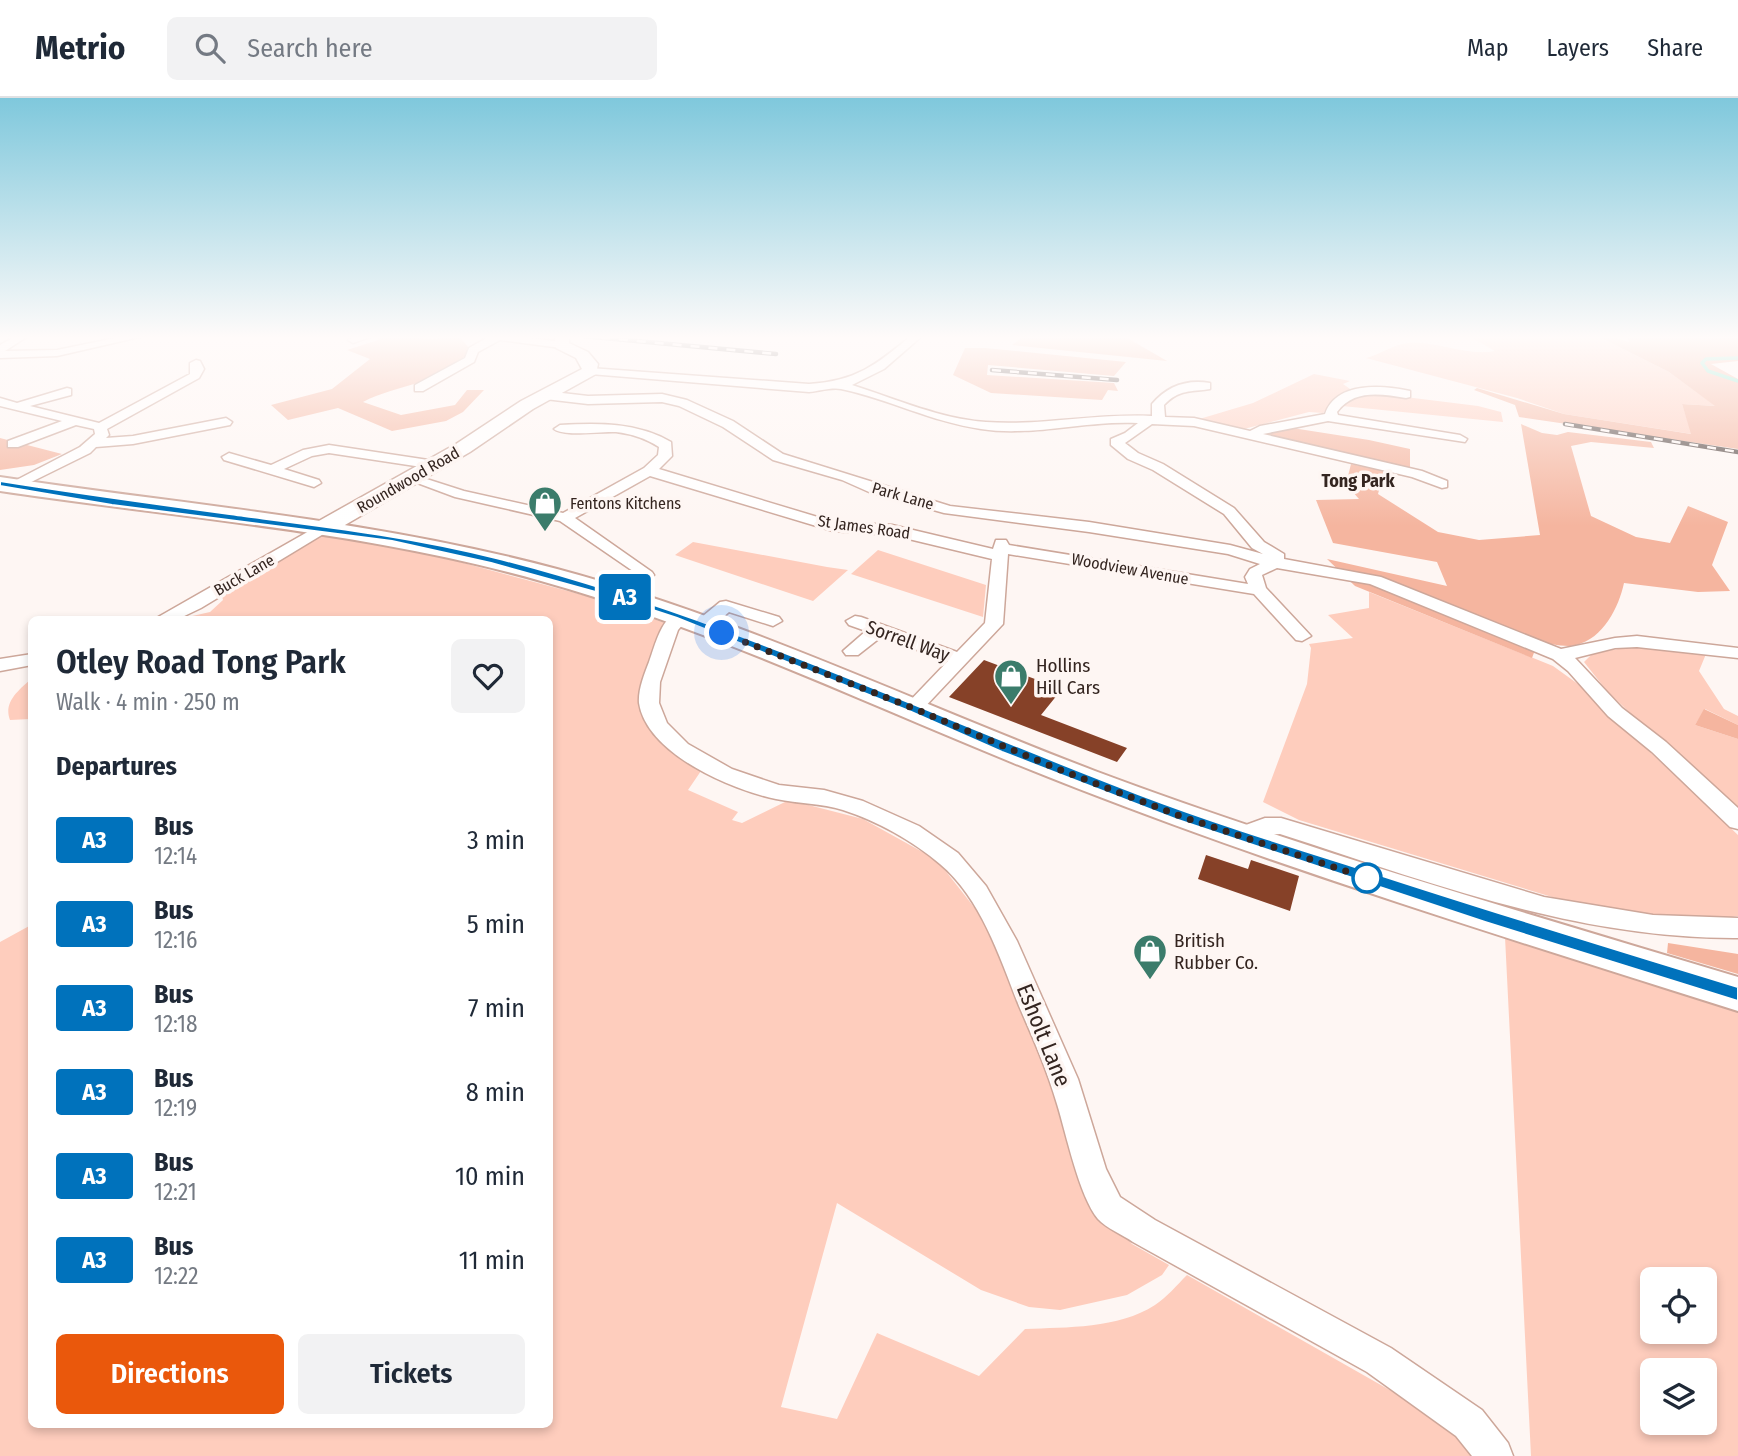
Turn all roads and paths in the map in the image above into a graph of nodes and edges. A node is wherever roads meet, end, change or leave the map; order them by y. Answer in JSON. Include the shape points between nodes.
{"nodes":[{"id":1,"x":40,"y":399,"type":"edge"},
{"id":2,"x":151,"y":399,"type":"edge"},
{"id":3,"x":538,"y":399,"type":"edge"},
{"id":4,"x":583,"y":399,"type":"edge"},
{"id":5,"x":611,"y":399,"type":"edge"},
{"id":6,"x":668,"y":399,"type":"edge"},
{"id":7,"x":884,"y":399,"type":"edge"},
{"id":8,"x":1163,"y":399,"type":"edge"},
{"id":9,"x":1345,"y":399,"type":"edge"},
{"id":10,"x":0,"y":402,"type":"edge"},
{"id":11,"x":17,"y":405,"type":"junction"},
{"id":12,"x":1332,"y":417,"type":"junction"},
{"id":13,"x":78,"y":420,"type":"junction"},
{"id":14,"x":1153,"y":420,"type":"junction"},
{"id":15,"x":226,"y":422,"type":"dead end"},
{"id":16,"x":100,"y":427,"type":"junction"},
{"id":17,"x":560,"y":429,"type":"dead end"},
{"id":18,"x":1252,"y":436,"type":"junction"},
{"id":19,"x":1460,"y":439,"type":"dead end"},
{"id":20,"x":95,"y":443,"type":"junction"},
{"id":21,"x":13,"y":444,"type":"dead end"},
{"id":22,"x":229,"y":457,"type":"dead end"},
{"id":23,"x":435,"y":465,"type":"junction"},
{"id":24,"x":272,"y":470,"type":"junction"},
{"id":25,"x":649,"y":471,"type":"junction"},
{"id":26,"x":411,"y":478,"type":"junction"},
{"id":27,"x":314,"y":483,"type":"dead end"},
{"id":28,"x":1442,"y":484,"type":"dead end"},
{"id":29,"x":6,"y":485,"type":"edge"},
{"id":30,"x":565,"y":518,"type":"junction"},
{"id":31,"x":1003,"y":518,"type":"junction"},
{"id":32,"x":325,"y":527,"type":"junction"},
{"id":33,"x":1000,"y":552,"type":"junction"},
{"id":34,"x":1275,"y":563,"type":"junction"},
{"id":35,"x":1310,"y":569,"type":"junction"},
{"id":36,"x":646,"y":575,"type":"dead end"},
{"id":37,"x":1259,"y":590,"type":"junction"},
{"id":38,"x":170,"y":616,"type":"edge"},
{"id":39,"x":692,"y":620,"type":"junction"},
{"id":40,"x":773,"y":621,"type":"dead end"},
{"id":41,"x":855,"y":621,"type":"dead end"},
{"id":42,"x":878,"y":630,"type":"junction"},
{"id":43,"x":1302,"y":636,"type":"dead end"},
{"id":44,"x":852,"y":651,"type":"dead end"},
{"id":45,"x":1738,"y":653,"type":"edge"},
{"id":46,"x":1571,"y":658,"type":"junction"},
{"id":47,"x":28,"y":660,"type":"edge"},
{"id":48,"x":961,"y":660,"type":"junction"},
{"id":49,"x":0,"y":665,"type":"edge"},
{"id":50,"x":913,"y":708,"type":"junction"},
{"id":51,"x":1738,"y":821,"type":"edge"},
{"id":52,"x":1240,"y":836,"type":"junction"},
{"id":53,"x":1738,"y":929,"type":"edge"},
{"id":54,"x":1738,"y":994,"type":"edge"},
{"id":55,"x":1495,"y":1456,"type":"edge"}],
"edges":[{"from":1,"to":11,"type":"street"},
{"from":2,"to":16,"type":"street"},
{"from":3,"to":23,"type":"street","name":"Roundwood Road"},
{"from":4,"to":5,"type":"street","name":"Park Lane"},
{"from":6,"to":31,"type":"street","name":"Park Lane","via":[[728,424],[778,457],[949,510]]},
{"from":7,"to":14,"type":"street","via":[[948,420],[985,426]]},
{"from":8,"to":14,"type":"street"},
{"from":9,"to":12,"type":"street","via":[[1335,405]]},
{"from":10,"to":11,"type":"street"},
{"from":11,"to":13,"type":"street"},
{"from":12,"to":18,"type":"street","via":[[1260,430]]},
{"from":12,"to":19,"type":"street"},
{"from":13,"to":16,"type":"street"},
{"from":13,"to":21,"type":"street"},
{"from":14,"to":18,"type":"street","via":[[1212,425]]},
{"from":14,"to":35,"type":"street","via":[[1116,442],[1121,449],[1229,511],[1258,545]]},
{"from":15,"to":20,"type":"street"},
{"from":16,"to":20,"type":"street","via":[[102,435]]},
{"from":17,"to":25,"type":"street","via":[[598,427],[654,436],[666,444],[666,456]]},
{"from":18,"to":28,"type":"street","via":[[1417,474]]},
{"from":20,"to":29,"type":"street"},
{"from":22,"to":24,"type":"street"},
{"from":23,"to":24,"type":"street","via":[[329,449],[308,453]]},
{"from":23,"to":26,"type":"street","name":"Roundwood Road"},
{"from":24,"to":27,"type":"street"},
{"from":25,"to":30,"type":"street"},
{"from":25,"to":33,"type":"street","name":"St James Road","via":[[833,526],[892,530]]},
{"from":26,"to":30,"type":"street"},
{"from":26,"to":32,"type":"street","name":"Roundwood Road"},
{"from":29,"to":32,"type":"main road"},
{"from":30,"to":36,"type":"street"},
{"from":31,"to":33,"type":"street"},
{"from":31,"to":34,"type":"street","name":"Park Lane","via":[[1230,550]]},
{"from":32,"to":38,"type":"street","name":"Buck Lane"},
{"from":32,"to":39,"type":"main road","via":[[481,557]]},
{"from":33,"to":37,"type":"street","name":"Woodview Avenue"},
{"from":33,"to":48,"type":"street","via":[[994,624]]},
{"from":34,"to":35,"type":"street","name":"Park Lane"},
{"from":34,"to":37,"type":"street","via":[[1253,577]]},
{"from":35,"to":46,"type":"street","via":[[1375,580]]},
{"from":37,"to":43,"type":"street"},
{"from":39,"to":40,"type":"street","via":[[726,606]]},
{"from":39,"to":50,"type":"main road"},
{"from":39,"to":55,"type":"street","name":"Esholt Lane","via":[[670,629],[651,682],[649,703],[659,726],[681,749],[725,774],[777,792],[855,806],[911,832],[950,859],[978,892],[1005,941],[1064,1079],[1092,1173],[1109,1208],[1379,1360],[1469,1423]]},
{"from":41,"to":42,"type":"street","name":"Sorrell Way"},
{"from":42,"to":44,"type":"street"},
{"from":42,"to":48,"type":"street","name":"Sorrell Way"},
{"from":45,"to":46,"type":"street","via":[[1626,642],[1596,645]]},
{"from":46,"to":51,"type":"street","via":[[1615,712]]},
{"from":47,"to":49,"type":"street"},
{"from":48,"to":50,"type":"street"},
{"from":50,"to":52,"type":"main road","via":[[1058,769]]},
{"from":52,"to":53,"type":"street","via":[[1265,826],[1281,826],[1551,909],[1629,924]]},
{"from":52,"to":54,"type":"main road"}]}
